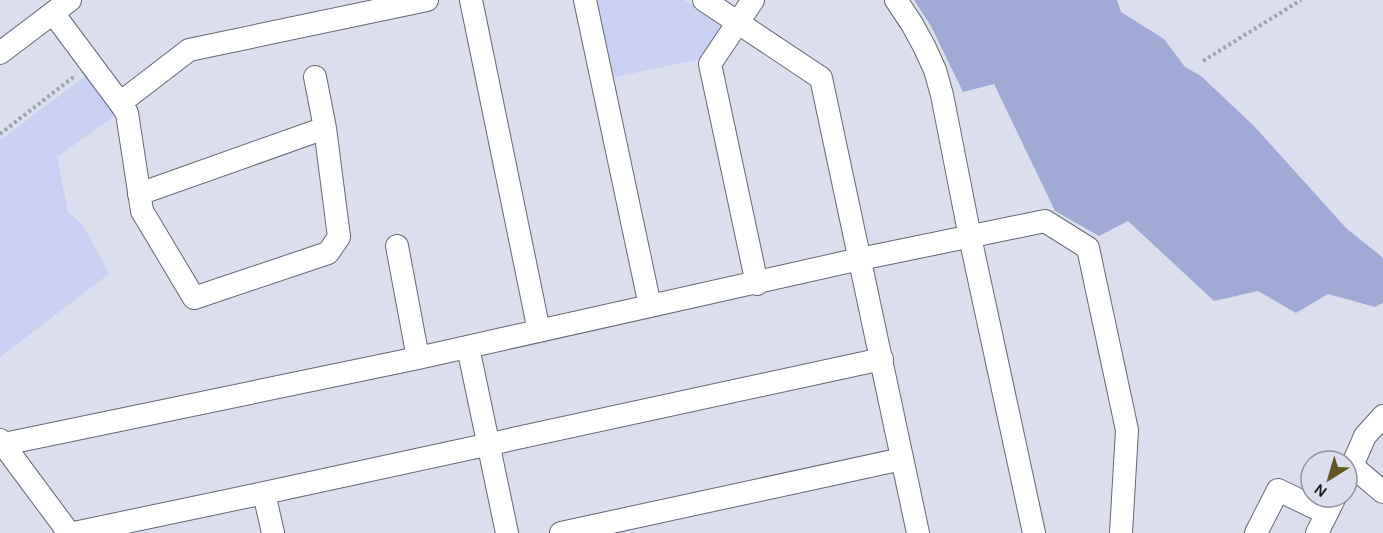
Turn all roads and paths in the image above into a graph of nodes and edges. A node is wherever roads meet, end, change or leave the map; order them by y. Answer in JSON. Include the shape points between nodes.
{"nodes":[{"id":1,"x":427,"y":0,"type":"edge"},
{"id":2,"x":471,"y":0,"type":"edge"},
{"id":3,"x":585,"y":0,"type":"edge"},
{"id":4,"x":704,"y":0,"type":"edge"},
{"id":5,"x":753,"y":0,"type":"edge"},
{"id":6,"x":896,"y":0,"type":"edge"},
{"id":7,"x":1301,"y":0,"type":"edge"},
{"id":8,"x":61,"y":6,"type":"edge"},
{"id":9,"x":332,"y":9,"type":"edge"},
{"id":10,"x":739,"y":22,"type":"junction"},
{"id":11,"x":0,"y":52,"type":"edge"},
{"id":12,"x":1203,"y":61,"type":"dead end"},
{"id":13,"x":91,"y":64,"type":"junction"},
{"id":14,"x":315,"y":77,"type":"dead end"},
{"id":15,"x":120,"y":103,"type":"junction"},
{"id":16,"x":325,"y":128,"type":"junction"},
{"id":17,"x":0,"y":134,"type":"edge"},
{"id":18,"x":139,"y":194,"type":"junction"},
{"id":19,"x":970,"y":237,"type":"junction"},
{"id":20,"x":397,"y":246,"type":"dead end"},
{"id":21,"x":860,"y":259,"type":"junction"},
{"id":22,"x":757,"y":284,"type":"junction"},
{"id":23,"x":650,"y":306,"type":"junction"},
{"id":24,"x":539,"y":331,"type":"junction"},
{"id":25,"x":468,"y":347,"type":"junction"},
{"id":26,"x":418,"y":358,"type":"junction"},
{"id":27,"x":882,"y":359,"type":"junction"},
{"id":28,"x":1383,"y":416,"type":"edge"},
{"id":29,"x":2,"y":442,"type":"edge"},
{"id":30,"x":489,"y":445,"type":"junction"},
{"id":31,"x":1359,"y":449,"type":"edge"},
{"id":32,"x":902,"y":459,"type":"junction"},
{"id":33,"x":1359,"y":476,"type":"edge"},
{"id":34,"x":1383,"y":492,"type":"edge"},
{"id":35,"x":264,"y":493,"type":"junction"},
{"id":36,"x":1326,"y":514,"type":"edge"},
{"id":37,"x":69,"y":533,"type":"edge"},
{"id":38,"x":74,"y":533,"type":"edge"},
{"id":39,"x":273,"y":533,"type":"edge"},
{"id":40,"x":507,"y":533,"type":"edge"},
{"id":41,"x":561,"y":533,"type":"edge"},
{"id":42,"x":918,"y":533,"type":"edge"},
{"id":43,"x":1034,"y":533,"type":"edge"},
{"id":44,"x":1121,"y":533,"type":"edge"},
{"id":45,"x":1256,"y":533,"type":"edge"}],
"edges":[{"from":1,"to":9,"type":"street"},
{"from":2,"to":24,"type":"street"},
{"from":3,"to":23,"type":"street"},
{"from":4,"to":10,"type":"street"},
{"from":5,"to":10,"type":"street"},
{"from":6,"to":19,"type":"street","via":[[935,70]]},
{"from":7,"to":12,"type":"path"},
{"from":8,"to":11,"type":"street"},
{"from":8,"to":13,"type":"street"},
{"from":9,"to":15,"type":"street","via":[[189,50]]},
{"from":10,"to":21,"type":"street","via":[[821,78]]},
{"from":10,"to":22,"type":"street","via":[[710,64]]},
{"from":13,"to":15,"type":"street"},
{"from":13,"to":17,"type":"path"},
{"from":14,"to":16,"type":"street"},
{"from":15,"to":18,"type":"street","via":[[127,112]]},
{"from":16,"to":18,"type":"street"},
{"from":16,"to":18,"type":"street","via":[[339,237],[328,253],[194,298],[142,211]]},
{"from":19,"to":21,"type":"street"},
{"from":19,"to":43,"type":"street"},
{"from":19,"to":44,"type":"street","via":[[1045,221],[1089,248],[1127,430]]},
{"from":20,"to":26,"type":"street"},
{"from":21,"to":22,"type":"street"},
{"from":21,"to":27,"type":"street"},
{"from":22,"to":23,"type":"street"},
{"from":23,"to":24,"type":"street"},
{"from":24,"to":25,"type":"street"},
{"from":25,"to":26,"type":"street"},
{"from":25,"to":30,"type":"street"},
{"from":26,"to":29,"type":"street"},
{"from":27,"to":30,"type":"street"},
{"from":27,"to":32,"type":"street"},
{"from":28,"to":31,"type":"street"},
{"from":29,"to":37,"type":"street"},
{"from":30,"to":35,"type":"street"},
{"from":30,"to":40,"type":"street"},
{"from":32,"to":41,"type":"street"},
{"from":32,"to":42,"type":"street"},
{"from":33,"to":34,"type":"street"},
{"from":35,"to":38,"type":"street"},
{"from":35,"to":39,"type":"street"},
{"from":36,"to":45,"type":"street","via":[[1278,490]]}]}
